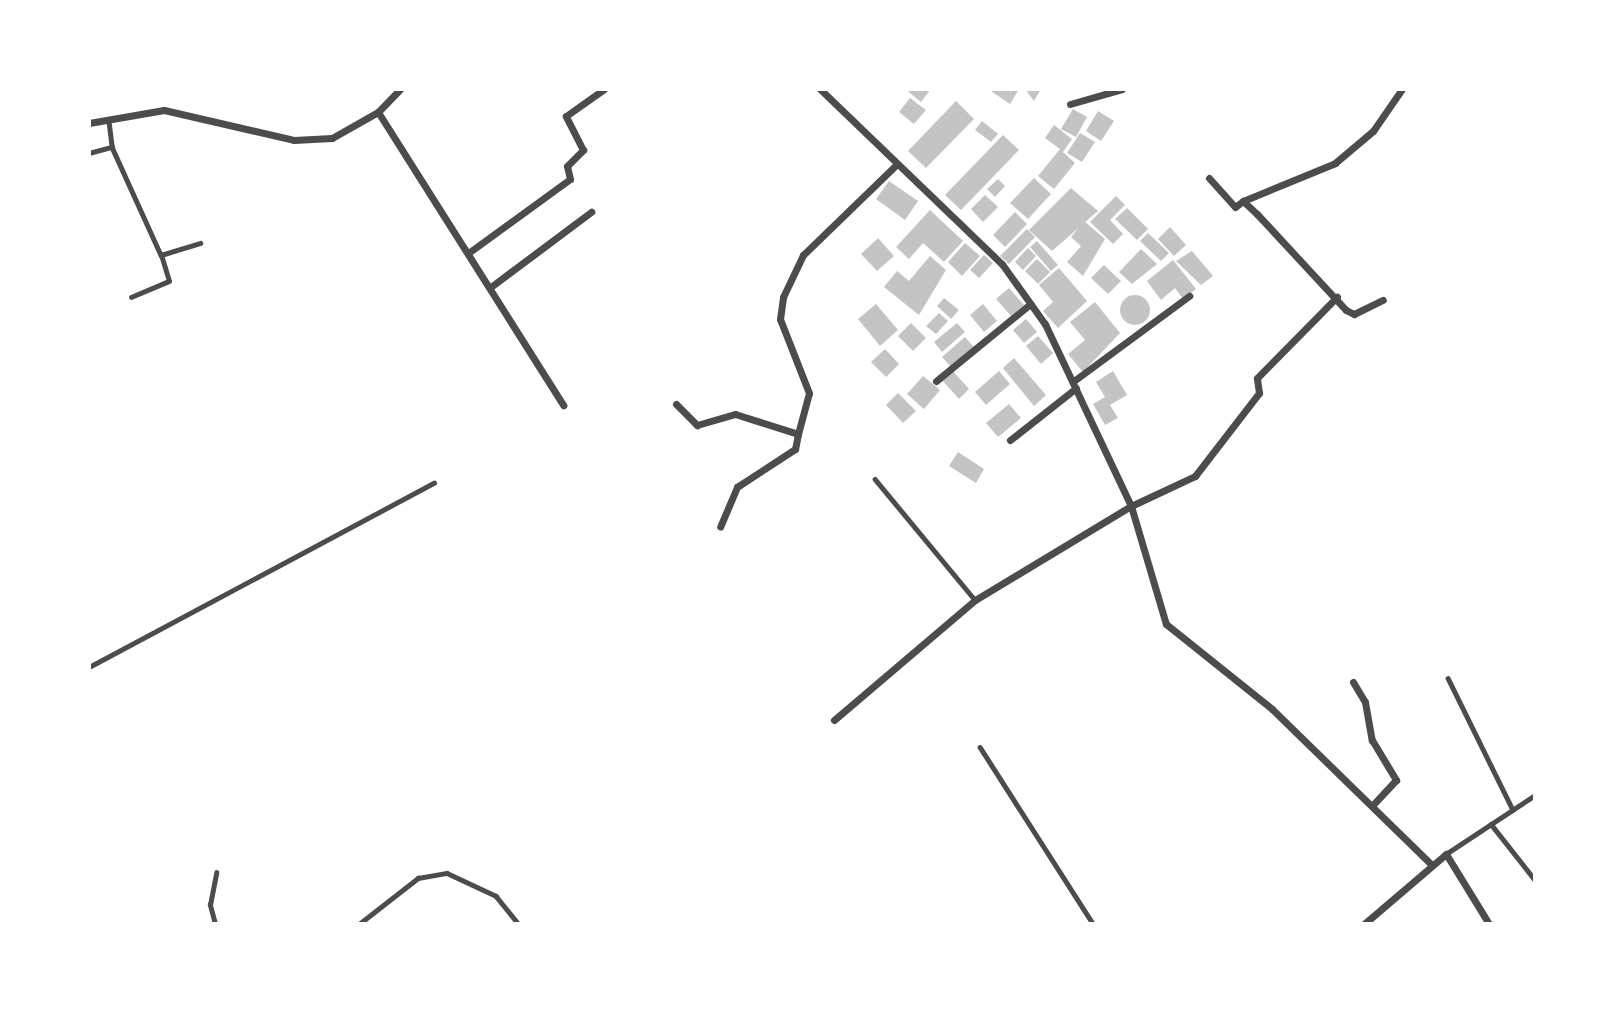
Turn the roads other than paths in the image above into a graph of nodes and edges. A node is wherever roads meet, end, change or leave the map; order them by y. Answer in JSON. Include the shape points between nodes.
{"nodes":[{"id":1,"x":400,"y":89,"type":"edge"},
{"id":2,"x":604,"y":89,"type":"edge"},
{"id":3,"x":820,"y":89,"type":"edge"},
{"id":4,"x":1122,"y":89,"type":"edge"},
{"id":5,"x":1402,"y":89,"type":"edge"},
{"id":6,"x":1070,"y":104,"type":"dead end"},
{"id":7,"x":378,"y":112,"type":"junction"},
{"id":8,"x":109,"y":121,"type":"junction"},
{"id":9,"x":89,"y":123,"type":"edge"},
{"id":10,"x":112,"y":147,"type":"junction"},
{"id":11,"x":89,"y":153,"type":"edge"},
{"id":12,"x":895,"y":166,"type":"junction"},
{"id":13,"x":1209,"y":178,"type":"dead end"},
{"id":14,"x":1243,"y":201,"type":"junction"},
{"id":15,"x":591,"y":212,"type":"dead end"},
{"id":16,"x":200,"y":243,"type":"dead end"},
{"id":17,"x":471,"y":251,"type":"junction"},
{"id":18,"x":161,"y":255,"type":"junction"},
{"id":19,"x":492,"y":286,"type":"junction"},
{"id":20,"x":1189,"y":296,"type":"dead end"},
{"id":21,"x":131,"y":297,"type":"dead end"},
{"id":22,"x":1337,"y":297,"type":"junction"},
{"id":23,"x":1383,"y":300,"type":"dead end"},
{"id":24,"x":1030,"y":304,"type":"junction"},
{"id":25,"x":936,"y":381,"type":"dead end"},
{"id":26,"x":1076,"y":384,"type":"junction"},
{"id":27,"x":676,"y":404,"type":"dead end"},
{"id":28,"x":563,"y":405,"type":"dead end"},
{"id":29,"x":798,"y":434,"type":"junction"},
{"id":30,"x":1010,"y":440,"type":"dead end"},
{"id":31,"x":875,"y":479,"type":"dead end"},
{"id":32,"x":434,"y":483,"type":"dead end"},
{"id":33,"x":1130,"y":506,"type":"junction"},
{"id":34,"x":720,"y":527,"type":"dead end"},
{"id":35,"x":975,"y":600,"type":"junction"},
{"id":36,"x":89,"y":667,"type":"edge"},
{"id":37,"x":1448,"y":678,"type":"dead end"},
{"id":38,"x":1353,"y":682,"type":"dead end"},
{"id":39,"x":834,"y":720,"type":"dead end"},
{"id":40,"x":980,"y":747,"type":"dead end"},
{"id":41,"x":1535,"y":795,"type":"edge"},
{"id":42,"x":1372,"y":806,"type":"junction"},
{"id":43,"x":1513,"y":810,"type":"junction"},
{"id":44,"x":1491,"y":824,"type":"junction"},
{"id":45,"x":1446,"y":854,"type":"junction"},
{"id":46,"x":1432,"y":865,"type":"junction"},
{"id":47,"x":216,"y":873,"type":"dead end"},
{"id":48,"x":1535,"y":880,"type":"edge"},
{"id":49,"x":215,"y":924,"type":"edge"},
{"id":50,"x":359,"y":924,"type":"edge"},
{"id":51,"x":519,"y":924,"type":"edge"},
{"id":52,"x":1093,"y":924,"type":"edge"},
{"id":53,"x":1364,"y":924,"type":"edge"},
{"id":54,"x":1489,"y":924,"type":"edge"}],
"edges":[{"from":1,"to":7,"type":"street"},
{"from":2,"to":17,"type":"street","via":[[566,116],[583,150],[567,166],[570,179]]},
{"from":3,"to":12,"type":"street"},
{"from":4,"to":6,"type":"street"},
{"from":5,"to":14,"type":"street","via":[[1373,131],[1335,163]]},
{"from":7,"to":8,"type":"street","via":[[342,135],[316,139],[164,110]]},
{"from":7,"to":17,"type":"street"},
{"from":8,"to":9,"type":"street"},
{"from":8,"to":10,"type":"lane"},
{"from":10,"to":11,"type":"lane"},
{"from":10,"to":18,"type":"lane"},
{"from":12,"to":24,"type":"street","via":[[977,239]]},
{"from":12,"to":29,"type":"street","via":[[803,255],[787,286],[780,319],[809,393]]},
{"from":13,"to":14,"type":"street","via":[[1236,207]]},
{"from":14,"to":22,"type":"street"},
{"from":15,"to":19,"type":"street"},
{"from":16,"to":18,"type":"lane"},
{"from":17,"to":19,"type":"street"},
{"from":18,"to":21,"type":"lane","via":[[169,281]]},
{"from":19,"to":28,"type":"street"},
{"from":20,"to":26,"type":"street"},
{"from":22,"to":23,"type":"street","via":[[1354,314]]},
{"from":22,"to":33,"type":"street","via":[[1257,378],[1259,393],[1195,476]]},
{"from":24,"to":25,"type":"street"},
{"from":24,"to":26,"type":"street"},
{"from":26,"to":30,"type":"street"},
{"from":26,"to":33,"type":"street"},
{"from":27,"to":29,"type":"street","via":[[697,425],[735,414]]},
{"from":29,"to":34,"type":"street","via":[[795,449],[737,488]]},
{"from":31,"to":35,"type":"lane"},
{"from":32,"to":36,"type":"lane"},
{"from":33,"to":35,"type":"street"},
{"from":33,"to":42,"type":"street","via":[[1166,624],[1272,709]]},
{"from":35,"to":39,"type":"street"},
{"from":37,"to":43,"type":"lane"},
{"from":38,"to":42,"type":"street","via":[[1365,702],[1372,740],[1396,780]]},
{"from":40,"to":52,"type":"lane"},
{"from":41,"to":43,"type":"lane"},
{"from":42,"to":46,"type":"street"},
{"from":43,"to":44,"type":"lane"},
{"from":44,"to":45,"type":"lane"},
{"from":44,"to":48,"type":"lane"},
{"from":45,"to":46,"type":"street"},
{"from":45,"to":54,"type":"street"},
{"from":46,"to":53,"type":"street"},
{"from":47,"to":49,"type":"lane","via":[[210,905]]},
{"from":50,"to":51,"type":"lane","via":[[418,878],[447,873],[496,896]]}]}
